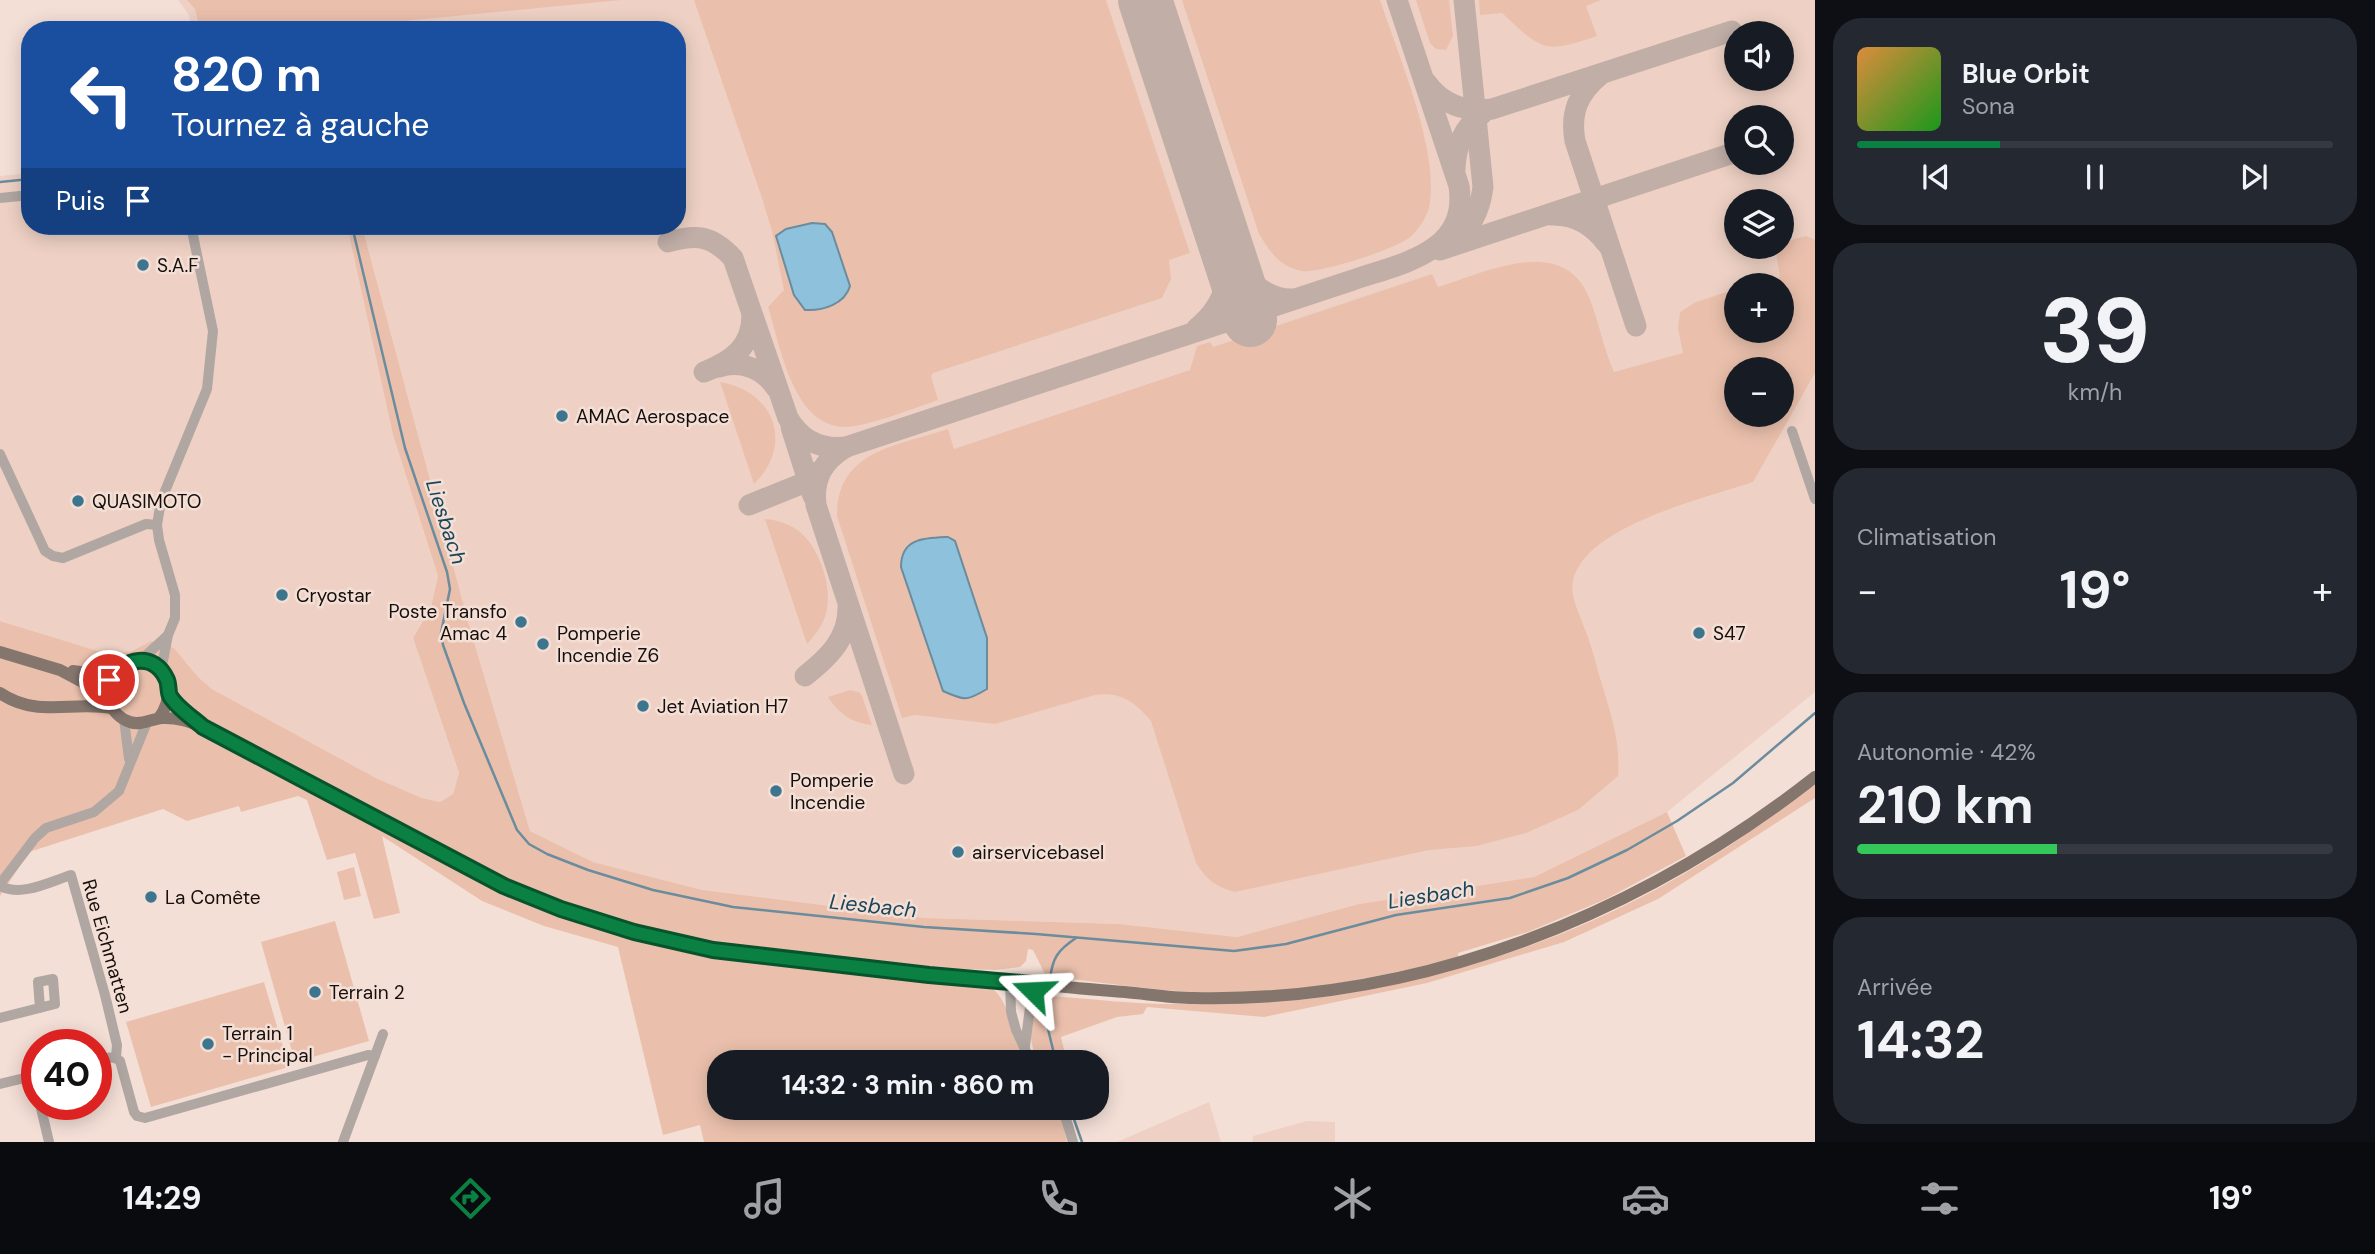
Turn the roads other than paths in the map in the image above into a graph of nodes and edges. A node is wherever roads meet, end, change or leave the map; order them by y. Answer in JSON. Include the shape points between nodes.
{"nodes":[{"id":1,"x":21,"y":196,"type":"edge"},
{"id":2,"x":0,"y":198,"type":"edge"},
{"id":3,"x":193,"y":235,"type":"edge"},
{"id":4,"x":1792,"y":431,"type":"dead end"},
{"id":5,"x":0,"y":454,"type":"edge"},
{"id":6,"x":1815,"y":499,"type":"edge"},
{"id":7,"x":157,"y":525,"type":"junction"},
{"id":8,"x":168,"y":635,"type":"junction"},
{"id":9,"x":0,"y":652,"type":"edge"},
{"id":10,"x":141,"y":660,"type":"junction"},
{"id":11,"x":60,"y":670,"type":"junction"},
{"id":12,"x":161,"y":671,"type":"junction"},
{"id":13,"x":114,"y":673,"type":"junction"},
{"id":14,"x":0,"y":692,"type":"edge"},
{"id":15,"x":107,"y":695,"type":"junction"},
{"id":16,"x":169,"y":695,"type":"junction"},
{"id":17,"x":112,"y":708,"type":"junction"},
{"id":18,"x":124,"y":719,"type":"junction"},
{"id":19,"x":153,"y":720,"type":"junction"},
{"id":20,"x":203,"y":727,"type":"junction"},
{"id":21,"x":129,"y":763,"type":"junction"},
{"id":22,"x":1815,"y":777,"type":"edge"},
{"id":23,"x":0,"y":885,"type":"edge"},
{"id":24,"x":1010,"y":981,"type":"junction"},
{"id":25,"x":1037,"y":984,"type":"junction"},
{"id":26,"x":40,"y":1008,"type":"dead end"},
{"id":27,"x":0,"y":1018,"type":"edge"},
{"id":28,"x":383,"y":1034,"type":"dead end"},
{"id":29,"x":1026,"y":1047,"type":"junction"},
{"id":30,"x":1027,"y":1050,"type":"edge"},
{"id":31,"x":375,"y":1056,"type":"junction"},
{"id":32,"x":116,"y":1057,"type":"junction"},
{"id":33,"x":112,"y":1058,"type":"edge"},
{"id":34,"x":21,"y":1079,"type":"edge"},
{"id":35,"x":0,"y":1084,"type":"edge"},
{"id":36,"x":43,"y":1120,"type":"edge"},
{"id":37,"x":1066,"y":1120,"type":"edge"},
{"id":38,"x":48,"y":1142,"type":"edge"},
{"id":39,"x":343,"y":1142,"type":"edge"},
{"id":40,"x":1073,"y":1142,"type":"edge"}],
"edges":[{"from":1,"to":2,"type":"street"},
{"from":3,"to":7,"type":"street","via":[[213,331],[207,389],[161,500]]},
{"from":4,"to":6,"type":"street"},
{"from":5,"to":7,"type":"street","via":[[45,551],[53,556],[63,558],[146,524]]},
{"from":7,"to":8,"type":"street","via":[[175,595],[175,618]]},
{"from":8,"to":10,"type":"street"},
{"from":8,"to":12,"type":"street"},
{"from":9,"to":11,"type":"main road"},
{"from":10,"to":12,"type":"main road"},
{"from":10,"to":13,"type":"main road","via":[[122,665]]},
{"from":11,"to":13,"type":"main road"},
{"from":11,"to":15,"type":"main road"},
{"from":12,"to":16,"type":"main road"},
{"from":13,"to":15,"type":"main road"},
{"from":14,"to":17,"type":"main road","via":[[35,708]]},
{"from":15,"to":17,"type":"main road"},
{"from":16,"to":19,"type":"main road","via":[[168,705]]},
{"from":16,"to":20,"type":"main road"},
{"from":17,"to":18,"type":"main road"},
{"from":18,"to":19,"type":"main road","via":[[131,723]]},
{"from":18,"to":21,"type":"street"},
{"from":19,"to":20,"type":"main road","via":[[181,719]]},
{"from":19,"to":21,"type":"street"},
{"from":20,"to":24,"type":"main road","via":[[504,886],[561,909],[713,950]]},
{"from":21,"to":23,"type":"street","via":[[127,777],[108,802],[94,812],[46,828]]},
{"from":22,"to":25,"type":"main road","via":[[1734,837],[1602,910],[1496,952],[1424,972],[1355,986],[1259,996],[1193,998]]},
{"from":23,"to":32,"type":"street","name":"Rue Eichmatten","via":[[20,891],[71,875],[105,995]]},
{"from":24,"to":25,"type":"main road"},
{"from":24,"to":29,"type":"street","via":[[1011,1012]]},
{"from":25,"to":29,"type":"street"},
{"from":26,"to":27,"type":"street"},
{"from":28,"to":31,"type":"street"},
{"from":29,"to":30,"type":"street"},
{"from":31,"to":32,"type":"street","via":[[145,1118],[134,1112]]},
{"from":31,"to":39,"type":"street"},
{"from":32,"to":33,"type":"street"},
{"from":34,"to":35,"type":"street"},
{"from":36,"to":38,"type":"street"},
{"from":37,"to":40,"type":"street"}]}
